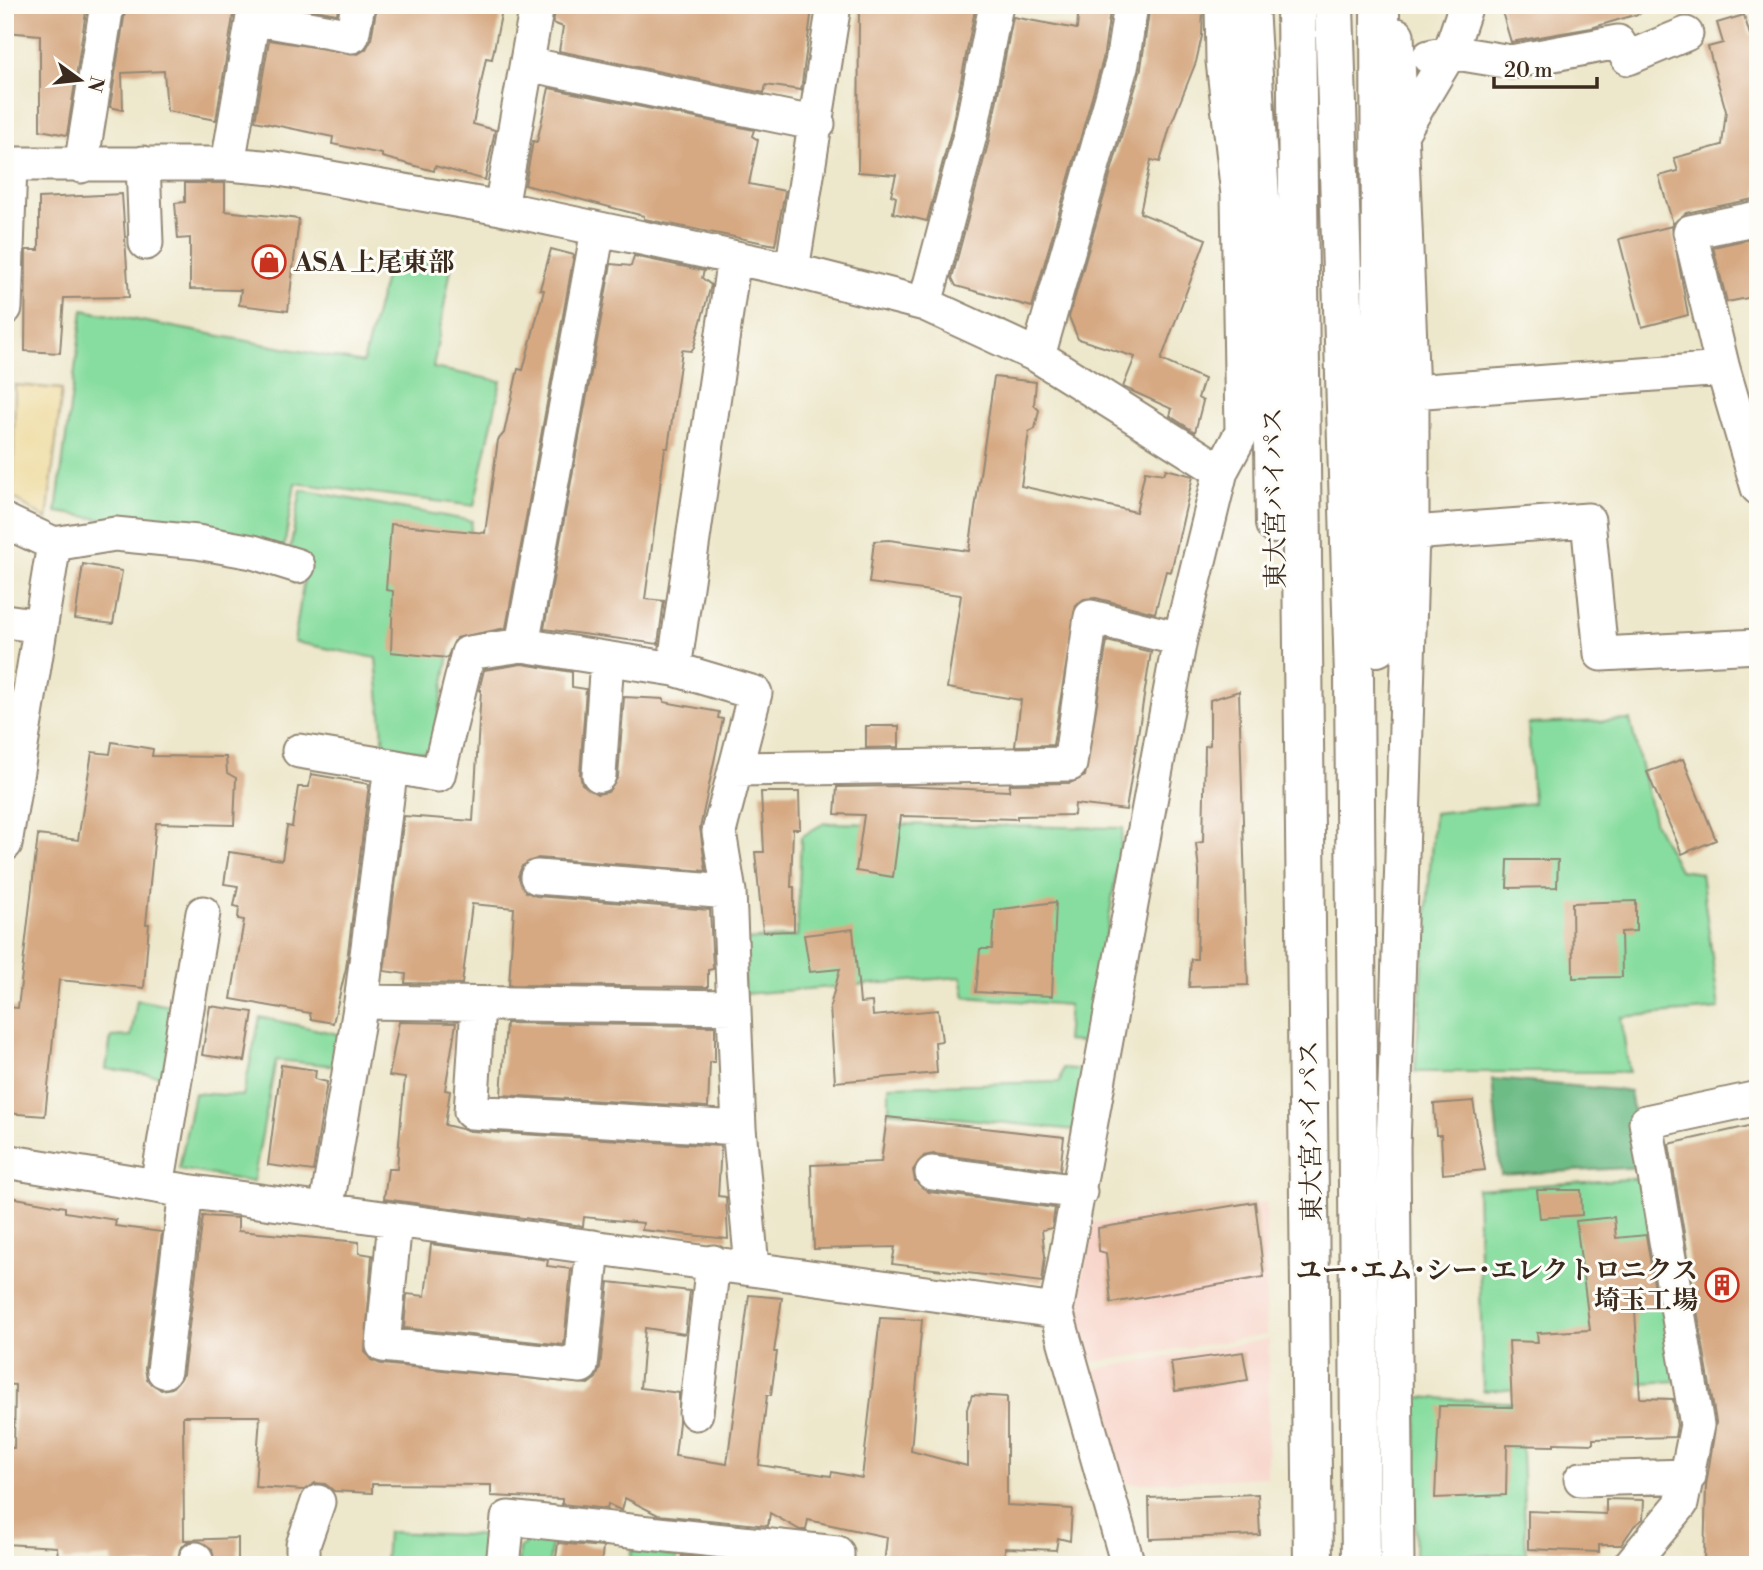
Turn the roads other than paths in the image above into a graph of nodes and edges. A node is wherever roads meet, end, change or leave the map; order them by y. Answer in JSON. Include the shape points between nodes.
{"nodes":[{"id":1,"x":107,"y":5,"type":"edge"},
{"id":2,"x":358,"y":5,"type":"edge"},
{"id":3,"x":537,"y":5,"type":"edge"},
{"id":4,"x":834,"y":5,"type":"edge"},
{"id":5,"x":996,"y":5,"type":"edge"},
{"id":6,"x":1131,"y":5,"type":"edge"},
{"id":7,"x":1222,"y":5,"type":"edge"},
{"id":8,"x":1249,"y":5,"type":"edge"},
{"id":9,"x":1296,"y":5,"type":"edge"},
{"id":10,"x":1334,"y":5,"type":"edge"},
{"id":11,"x":1466,"y":5,"type":"edge"},
{"id":12,"x":254,"y":11,"type":"edge"},
{"id":13,"x":1389,"y":15,"type":"edge"},
{"id":14,"x":1686,"y":34,"type":"dead end"},
{"id":15,"x":1450,"y":52,"type":"junction"},
{"id":16,"x":527,"y":64,"type":"junction"},
{"id":17,"x":818,"y":124,"type":"junction"},
{"id":18,"x":1403,"y":131,"type":"junction"},
{"id":19,"x":143,"y":163,"type":"junction"},
{"id":20,"x":8,"y":164,"type":"edge"},
{"id":21,"x":228,"y":164,"type":"junction"},
{"id":22,"x":81,"y":166,"type":"junction"},
{"id":23,"x":501,"y":208,"type":"junction"},
{"id":24,"x":1758,"y":218,"type":"edge"},
{"id":25,"x":598,"y":230,"type":"junction"},
{"id":26,"x":146,"y":243,"type":"dead end"},
{"id":27,"x":734,"y":258,"type":"junction"},
{"id":28,"x":792,"y":270,"type":"junction"},
{"id":29,"x":925,"y":304,"type":"junction"},
{"id":30,"x":5,"y":308,"type":"edge"},
{"id":31,"x":1038,"y":356,"type":"junction"},
{"id":32,"x":1723,"y":369,"type":"junction"},
{"id":33,"x":1412,"y":392,"type":"junction"},
{"id":34,"x":1221,"y":471,"type":"junction"},
{"id":35,"x":1758,"y":488,"type":"edge"},
{"id":36,"x":5,"y":521,"type":"edge"},
{"id":37,"x":1412,"y":533,"type":"junction"},
{"id":38,"x":54,"y":544,"type":"junction"},
{"id":39,"x":298,"y":566,"type":"dead end"},
{"id":40,"x":5,"y":621,"type":"edge"},
{"id":41,"x":41,"y":626,"type":"junction"},
{"id":42,"x":1180,"y":639,"type":"junction"},
{"id":43,"x":522,"y":645,"type":"junction"},
{"id":44,"x":1758,"y":646,"type":"edge"},
{"id":45,"x":607,"y":659,"type":"junction"},
{"id":46,"x":674,"y":669,"type":"junction"},
{"id":47,"x":299,"y":751,"type":"dead end"},
{"id":48,"x":391,"y":766,"type":"junction"},
{"id":49,"x":735,"y":769,"type":"junction"},
{"id":50,"x":599,"y":775,"type":"dead end"},
{"id":51,"x":5,"y":844,"type":"edge"},
{"id":52,"x":537,"y":877,"type":"dead end"},
{"id":53,"x":729,"y":892,"type":"junction"},
{"id":54,"x":203,"y":913,"type":"dead end"},
{"id":55,"x":1308,"y":990,"type":"junction"},
{"id":56,"x":1357,"y":991,"type":"junction"},
{"id":57,"x":361,"y":1002,"type":"junction"},
{"id":58,"x":478,"y":1006,"type":"junction"},
{"id":59,"x":733,"y":1007,"type":"junction"},
{"id":60,"x":1758,"y":1098,"type":"edge"},
{"id":61,"x":739,"y":1128,"type":"junction"},
{"id":62,"x":5,"y":1161,"type":"edge"},
{"id":63,"x":932,"y":1173,"type":"dead end"},
{"id":64,"x":171,"y":1189,"type":"junction"},
{"id":65,"x":1080,"y":1192,"type":"junction"},
{"id":66,"x":326,"y":1211,"type":"junction"},
{"id":67,"x":395,"y":1221,"type":"junction"},
{"id":68,"x":593,"y":1247,"type":"junction"},
{"id":69,"x":713,"y":1262,"type":"junction"},
{"id":70,"x":752,"y":1267,"type":"junction"},
{"id":71,"x":1056,"y":1311,"type":"junction"},
{"id":72,"x":164,"y":1371,"type":"dead end"},
{"id":73,"x":696,"y":1413,"type":"dead end"},
{"id":74,"x":1689,"y":1476,"type":"junction"},
{"id":75,"x":1581,"y":1479,"type":"dead end"},
{"id":76,"x":318,"y":1502,"type":"dead end"},
{"id":77,"x":303,"y":1565,"type":"edge"},
{"id":78,"x":503,"y":1565,"type":"edge"},
{"id":79,"x":836,"y":1565,"type":"edge"},
{"id":80,"x":1128,"y":1565,"type":"edge"},
{"id":81,"x":1313,"y":1565,"type":"edge"},
{"id":82,"x":1361,"y":1565,"type":"edge"},
{"id":83,"x":1397,"y":1565,"type":"edge"},
{"id":84,"x":1630,"y":1565,"type":"edge"}],
"edges":[{"from":1,"to":22,"type":"street"},
{"from":2,"to":12,"type":"street","via":[[352,36]]},
{"from":3,"to":16,"type":"street"},
{"from":4,"to":17,"type":"street"},
{"from":5,"to":29,"type":"street","via":[[970,135]]},
{"from":6,"to":31,"type":"street","via":[[1122,63]]},
{"from":7,"to":34,"type":"street","via":[[1223,61],[1238,194],[1242,432]]},
{"from":8,"to":55,"type":"highway","name":"東大宮バイパス","via":[[1274,444],[1279,732]]},
{"from":9,"to":55,"type":"highway","name":"東大宮バイパス"},
{"from":10,"to":56,"type":"highway","name":"東大宮バイパス","via":[[1354,677]]},
{"from":11,"to":15,"type":"street"},
{"from":12,"to":21,"type":"street"},
{"from":13,"to":15,"type":"street","via":[[1420,59]]},
{"from":13,"to":18,"type":"street"},
{"from":13,"to":56,"type":"highway","name":"東大宮バイパス","via":[[1382,517]]},
{"from":14,"to":15,"type":"street","via":[[1628,58],[1618,42],[1511,62]]},
{"from":15,"to":18,"type":"street"},
{"from":16,"to":17,"type":"street"},
{"from":16,"to":23,"type":"street"},
{"from":17,"to":28,"type":"street"},
{"from":18,"to":33,"type":"street"},
{"from":19,"to":21,"type":"street"},
{"from":19,"to":22,"type":"street"},
{"from":19,"to":26,"type":"street"},
{"from":20,"to":22,"type":"street"},
{"from":20,"to":30,"type":"street"},
{"from":21,"to":23,"type":"street"},
{"from":23,"to":25,"type":"street"},
{"from":24,"to":32,"type":"street","via":[[1690,232]]},
{"from":25,"to":27,"type":"street"},
{"from":25,"to":43,"type":"street"},
{"from":27,"to":28,"type":"street"},
{"from":27,"to":46,"type":"street"},
{"from":28,"to":29,"type":"street"},
{"from":29,"to":31,"type":"street"},
{"from":31,"to":34,"type":"street"},
{"from":32,"to":33,"type":"street"},
{"from":32,"to":35,"type":"street"},
{"from":33,"to":37,"type":"street"},
{"from":34,"to":42,"type":"street"},
{"from":36,"to":38,"type":"street"},
{"from":37,"to":44,"type":"street","via":[[1588,520],[1601,654]]},
{"from":37,"to":83,"type":"street","via":[[1393,1148]]},
{"from":38,"to":39,"type":"street","via":[[115,534],[197,542]]},
{"from":38,"to":41,"type":"street"},
{"from":40,"to":41,"type":"street"},
{"from":41,"to":51,"type":"street"},
{"from":42,"to":49,"type":"street","via":[[1091,617],[1070,765]]},
{"from":42,"to":65,"type":"street"},
{"from":43,"to":45,"type":"street"},
{"from":43,"to":48,"type":"street","via":[[468,653],[438,775]]},
{"from":45,"to":46,"type":"street"},
{"from":45,"to":50,"type":"street"},
{"from":46,"to":49,"type":"street","via":[[755,693]]},
{"from":47,"to":48,"type":"street"},
{"from":48,"to":57,"type":"street"},
{"from":49,"to":53,"type":"street","via":[[719,832]]},
{"from":52,"to":53,"type":"street"},
{"from":53,"to":59,"type":"street"},
{"from":54,"to":64,"type":"street"},
{"from":55,"to":81,"type":"highway","name":"東大宮バイパス"},
{"from":56,"to":82,"type":"highway","name":"東大宮バイパス"},
{"from":57,"to":58,"type":"street"},
{"from":57,"to":66,"type":"street"},
{"from":58,"to":59,"type":"street"},
{"from":58,"to":61,"type":"street","via":[[471,1112]]},
{"from":59,"to":61,"type":"street"},
{"from":60,"to":74,"type":"street","via":[[1646,1122],[1697,1425]]},
{"from":61,"to":70,"type":"street"},
{"from":62,"to":64,"type":"street"},
{"from":63,"to":65,"type":"street"},
{"from":64,"to":66,"type":"street"},
{"from":64,"to":72,"type":"street"},
{"from":65,"to":71,"type":"street"},
{"from":66,"to":67,"type":"street"},
{"from":67,"to":68,"type":"street"},
{"from":67,"to":68,"type":"street","via":[[383,1345],[581,1366]]},
{"from":68,"to":69,"type":"street"},
{"from":69,"to":70,"type":"street"},
{"from":69,"to":73,"type":"street"},
{"from":70,"to":71,"type":"street"},
{"from":71,"to":80,"type":"street"},
{"from":74,"to":75,"type":"street"},
{"from":74,"to":84,"type":"street","via":[[1681,1504]]},
{"from":76,"to":77,"type":"street","via":[[303,1545]]},
{"from":78,"to":79,"type":"street","via":[[508,1518],[837,1553]]}]}
